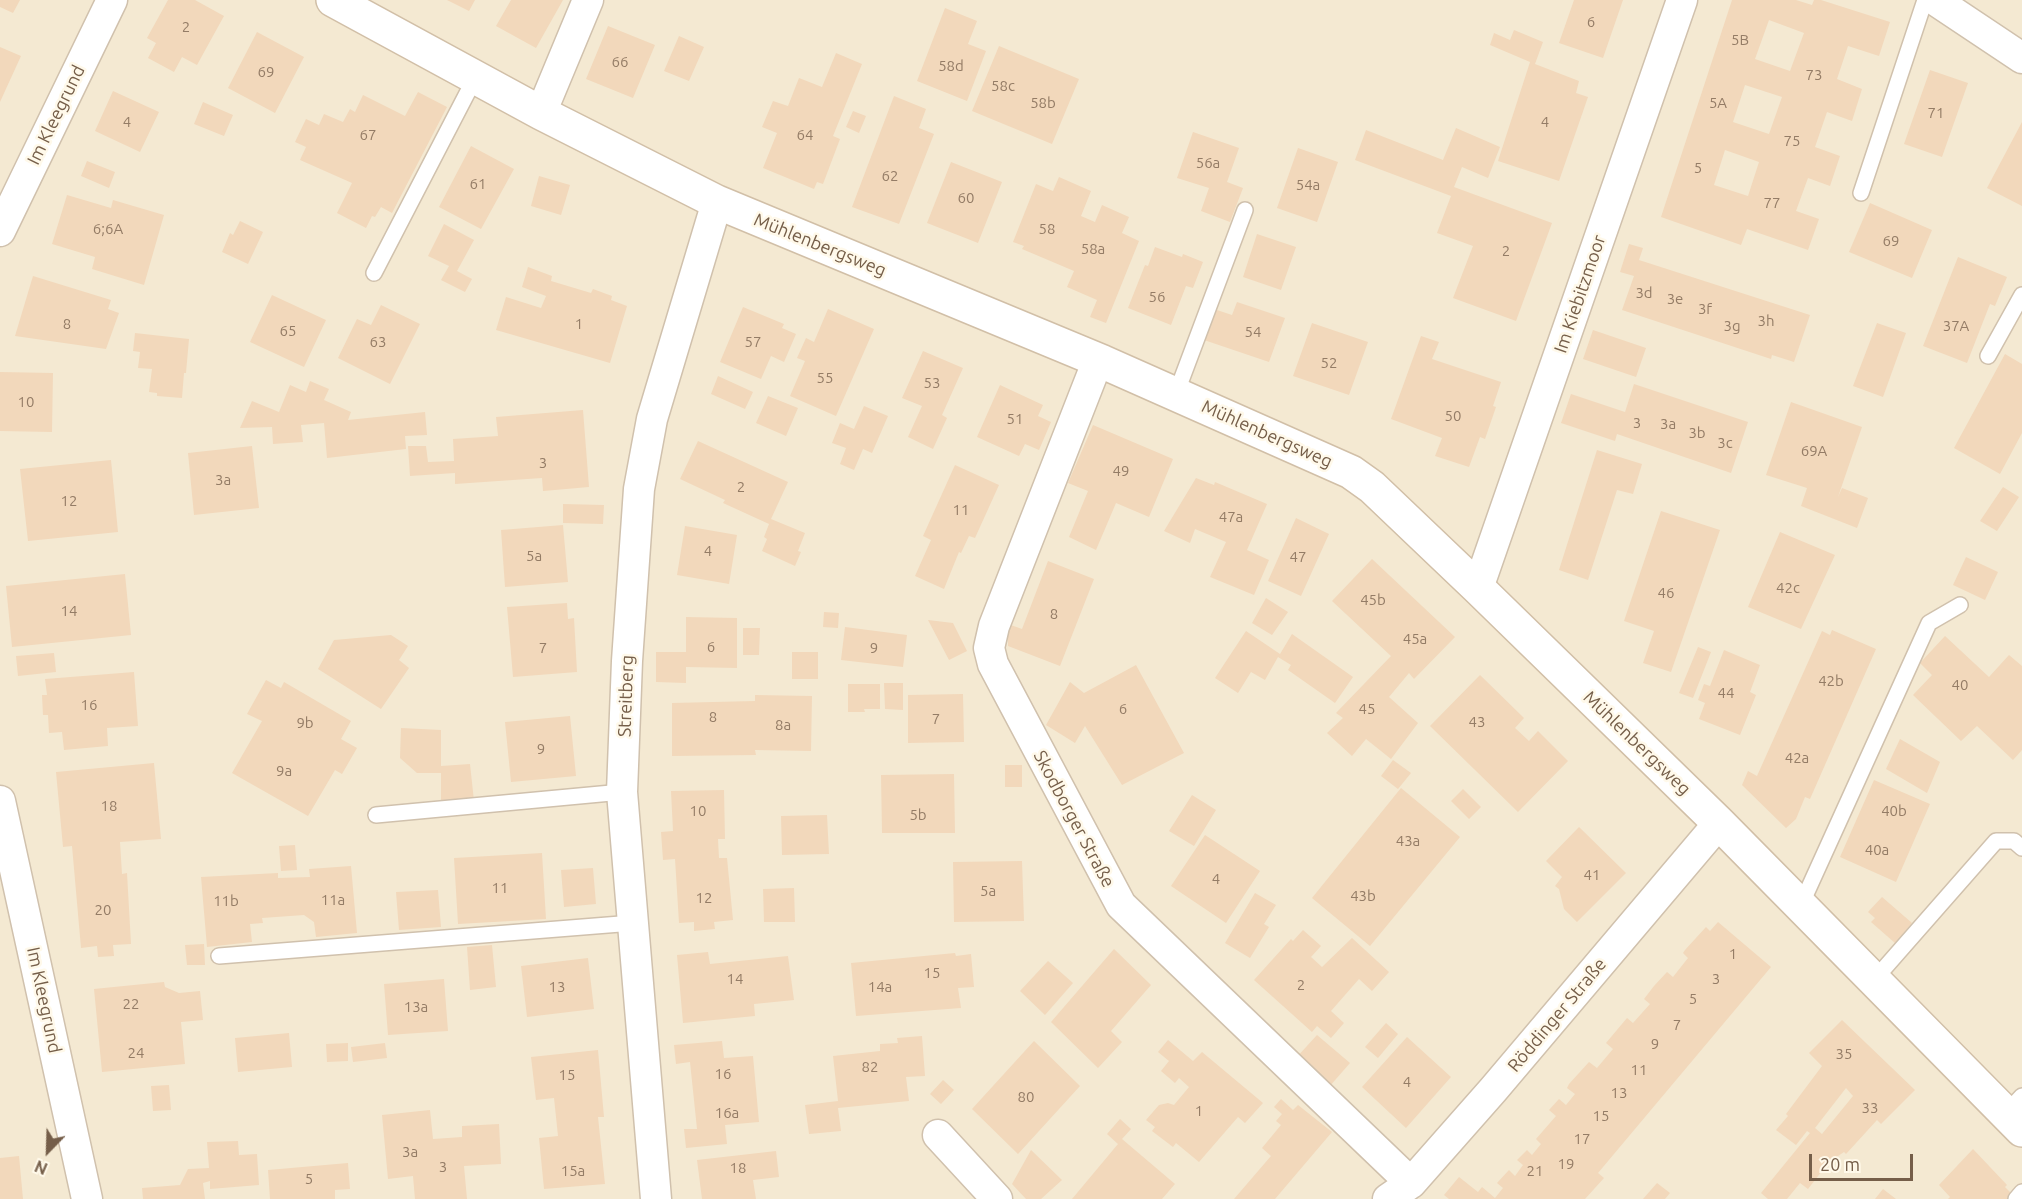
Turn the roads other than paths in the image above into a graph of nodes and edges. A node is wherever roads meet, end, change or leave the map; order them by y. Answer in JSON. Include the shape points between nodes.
{"nodes":[{"id":1,"x":112,"y":0,"type":"edge"},
{"id":2,"x":333,"y":0,"type":"edge"},
{"id":3,"x":588,"y":0,"type":"edge"},
{"id":4,"x":1682,"y":0,"type":"edge"},
{"id":5,"x":1925,"y":0,"type":"edge"},
{"id":6,"x":1935,"y":0,"type":"edge"},
{"id":7,"x":2022,"y":58,"type":"edge"},
{"id":8,"x":475,"y":78,"type":"junction"},
{"id":9,"x":541,"y":113,"type":"junction"},
{"id":10,"x":1861,"y":193,"type":"dead end"},
{"id":11,"x":717,"y":202,"type":"junction"},
{"id":12,"x":1245,"y":210,"type":"dead end"},
{"id":13,"x":0,"y":231,"type":"edge"},
{"id":14,"x":374,"y":273,"type":"dead end"},
{"id":15,"x":2022,"y":295,"type":"edge"},
{"id":16,"x":1988,"y":356,"type":"dead end"},
{"id":17,"x":1098,"y":360,"type":"junction"},
{"id":18,"x":1176,"y":394,"type":"junction"},
{"id":19,"x":1478,"y":588,"type":"junction"},
{"id":20,"x":1960,"y":605,"type":"dead end"},
{"id":21,"x":622,"y":792,"type":"junction"},
{"id":22,"x":0,"y":801,"type":"edge"},
{"id":23,"x":376,"y":815,"type":"dead end"},
{"id":24,"x":1719,"y":823,"type":"junction"},
{"id":25,"x":2022,"y":848,"type":"edge"},
{"id":26,"x":1801,"y":905,"type":"junction"},
{"id":27,"x":633,"y":923,"type":"junction"},
{"id":28,"x":219,"y":956,"type":"dead end"},
{"id":29,"x":1874,"y":980,"type":"junction"},
{"id":30,"x":2017,"y":1113,"type":"edge"},
{"id":31,"x":938,"y":1135,"type":"dead end"},
{"id":32,"x":1399,"y":1191,"type":"edge"},
{"id":33,"x":2022,"y":1192,"type":"edge"},
{"id":34,"x":87,"y":1199,"type":"edge"},
{"id":35,"x":656,"y":1199,"type":"edge"},
{"id":36,"x":997,"y":1199,"type":"edge"},
{"id":37,"x":2016,"y":1199,"type":"edge"}],
"edges":[{"from":1,"to":13,"type":"street","name":"Im Kleegrund"},
{"from":2,"to":8,"type":"street","name":"Mühlenbergsweg"},
{"from":3,"to":9,"type":"street"},
{"from":4,"to":19,"type":"street","name":"Im Kiebitzmoor"},
{"from":5,"to":10,"type":"lane"},
{"from":6,"to":7,"type":"street"},
{"from":8,"to":9,"type":"street","name":"Mühlenbergsweg"},
{"from":8,"to":14,"type":"lane"},
{"from":9,"to":11,"type":"street","name":"Mühlenbergsweg"},
{"from":11,"to":17,"type":"street","name":"Mühlenbergsweg"},
{"from":11,"to":21,"type":"street","name":"Streitberg","via":[[652,419],[639,489]]},
{"from":12,"to":18,"type":"lane"},
{"from":15,"to":16,"type":"lane"},
{"from":17,"to":18,"type":"street","name":"Mühlenbergsweg"},
{"from":17,"to":32,"type":"street","name":"Skodborger Straße","via":[[994,626],[989,648],[993,664],[1120,905]]},
{"from":18,"to":19,"type":"street","name":"Mühlenbergsweg","via":[[1352,472]]},
{"from":19,"to":24,"type":"street","name":"Mühlenbergsweg"},
{"from":20,"to":26,"type":"lane","via":[[1929,623]]},
{"from":21,"to":23,"type":"lane"},
{"from":21,"to":27,"type":"street","name":"Streitberg"},
{"from":22,"to":34,"type":"street","name":"Im Kleegrund"},
{"from":24,"to":26,"type":"street","name":"Mühlenbergsweg"},
{"from":24,"to":32,"type":"street","name":"Röddinger Straße","via":[[1501,1081]]},
{"from":25,"to":29,"type":"lane","via":[[2014,841],[1996,841]]},
{"from":26,"to":29,"type":"street","name":"Mühlenbergsweg"},
{"from":27,"to":28,"type":"lane"},
{"from":27,"to":35,"type":"street","name":"Streitberg"},
{"from":29,"to":30,"type":"street","name":"Mühlenbergsweg"},
{"from":31,"to":36,"type":"street"},
{"from":33,"to":37,"type":"lane"}]}
